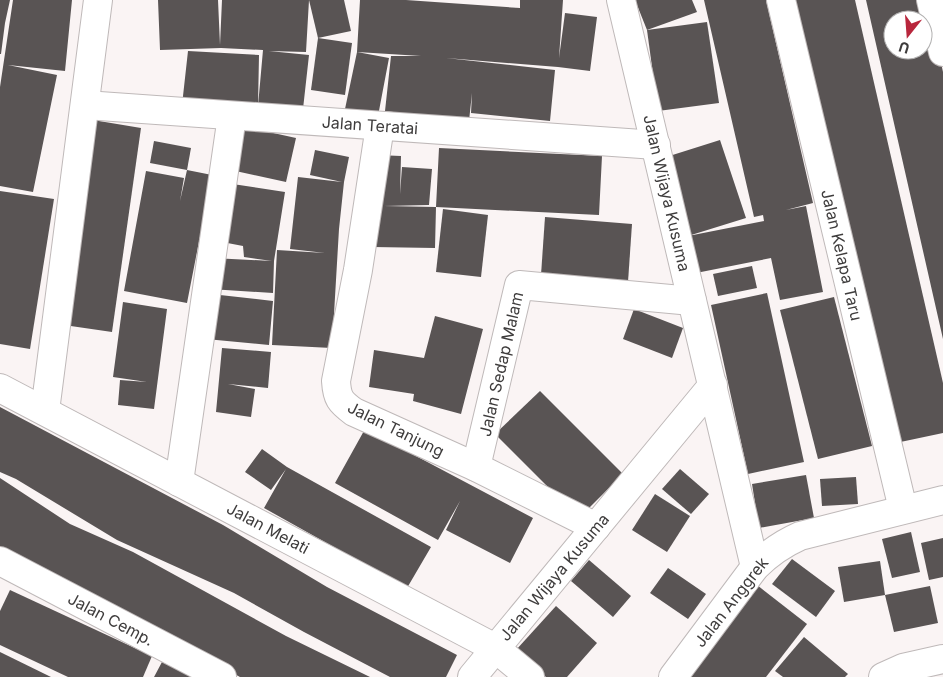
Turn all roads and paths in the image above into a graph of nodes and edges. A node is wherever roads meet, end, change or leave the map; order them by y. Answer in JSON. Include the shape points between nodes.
{"nodes":[{"id":1,"x":98,"y":0,"type":"edge"},
{"id":2,"x":621,"y":0,"type":"edge"},
{"id":3,"x":782,"y":0,"type":"edge"},
{"id":4,"x":930,"y":0,"type":"edge"},
{"id":5,"x":943,"y":52,"type":"edge"},
{"id":6,"x":85,"y":105,"type":"junction"},
{"id":7,"x":232,"y":116,"type":"junction"},
{"id":8,"x":380,"y":126,"type":"junction"},
{"id":9,"x":656,"y":145,"type":"junction"},
{"id":10,"x":692,"y":301,"type":"junction"},
{"id":11,"x":712,"y":385,"type":"junction"},
{"id":12,"x":0,"y":388,"type":"edge"},
{"id":13,"x":45,"y":411,"type":"junction"},
{"id":14,"x":476,"y":467,"type":"junction"},
{"id":15,"x":178,"y":482,"type":"junction"},
{"id":16,"x":943,"y":500,"type":"edge"},
{"id":17,"x":903,"y":509,"type":"junction"},
{"id":18,"x":596,"y":526,"type":"junction"},
{"id":19,"x":0,"y":560,"type":"edge"},
{"id":20,"x":755,"y":568,"type":"junction"},
{"id":21,"x":495,"y":648,"type":"junction"},
{"id":22,"x":943,"y":659,"type":"edge"},
{"id":23,"x":222,"y":677,"type":"edge"},
{"id":24,"x":472,"y":677,"type":"edge"},
{"id":25,"x":530,"y":677,"type":"edge"},
{"id":26,"x":673,"y":677,"type":"edge"},
{"id":27,"x":883,"y":677,"type":"edge"}],
"edges":[{"from":1,"to":6,"type":"street"},
{"from":2,"to":9,"type":"street","name":"Jalan Wijaya Kusuma"},
{"from":3,"to":17,"type":"street","name":"Jalan Kelapa Taru"},
{"from":4,"to":5,"type":"street"},
{"from":6,"to":7,"type":"street","name":"Jalan Teratai"},
{"from":6,"to":13,"type":"street"},
{"from":7,"to":8,"type":"street","name":"Jalan Teratai"},
{"from":7,"to":15,"type":"street"},
{"from":8,"to":9,"type":"street","name":"Jalan Teratai"},
{"from":8,"to":14,"type":"street","name":"Jalan Tanjung","via":[[336,392],[341,403],[354,412]]},
{"from":9,"to":10,"type":"street","name":"Jalan Wijaya Kusuma"},
{"from":10,"to":11,"type":"street","name":"Jalan Wijaya Kusuma"},
{"from":10,"to":14,"type":"street","name":"Jalan Sedap Malam","via":[[519,285]]},
{"from":11,"to":18,"type":"street","name":"Jalan Wijaya Kusuma"},
{"from":11,"to":20,"type":"street","name":"Jalan Wijaya Kusuma"},
{"from":12,"to":13,"type":"street","name":"Jalan Melati"},
{"from":13,"to":15,"type":"street","name":"Jalan Melati"},
{"from":14,"to":18,"type":"street","name":"Jalan Tanjung"},
{"from":15,"to":21,"type":"street","name":"Jalan Melati"},
{"from":16,"to":17,"type":"street","name":"Jalan Anggrek"},
{"from":17,"to":20,"type":"street","name":"Jalan Anggrek","via":[[800,536],[768,554]]},
{"from":18,"to":21,"type":"street","name":"Jalan Wijaya Kusuma"},
{"from":19,"to":23,"type":"street","name":"Jalan Cemp."},
{"from":20,"to":26,"type":"street","name":"Jalan Anggrek"},
{"from":21,"to":24,"type":"street","name":"Jalan Wijaya Kusuma"},
{"from":21,"to":25,"type":"street","name":"Jalan Melati"},
{"from":22,"to":27,"type":"street","via":[[903,668]]}]}
